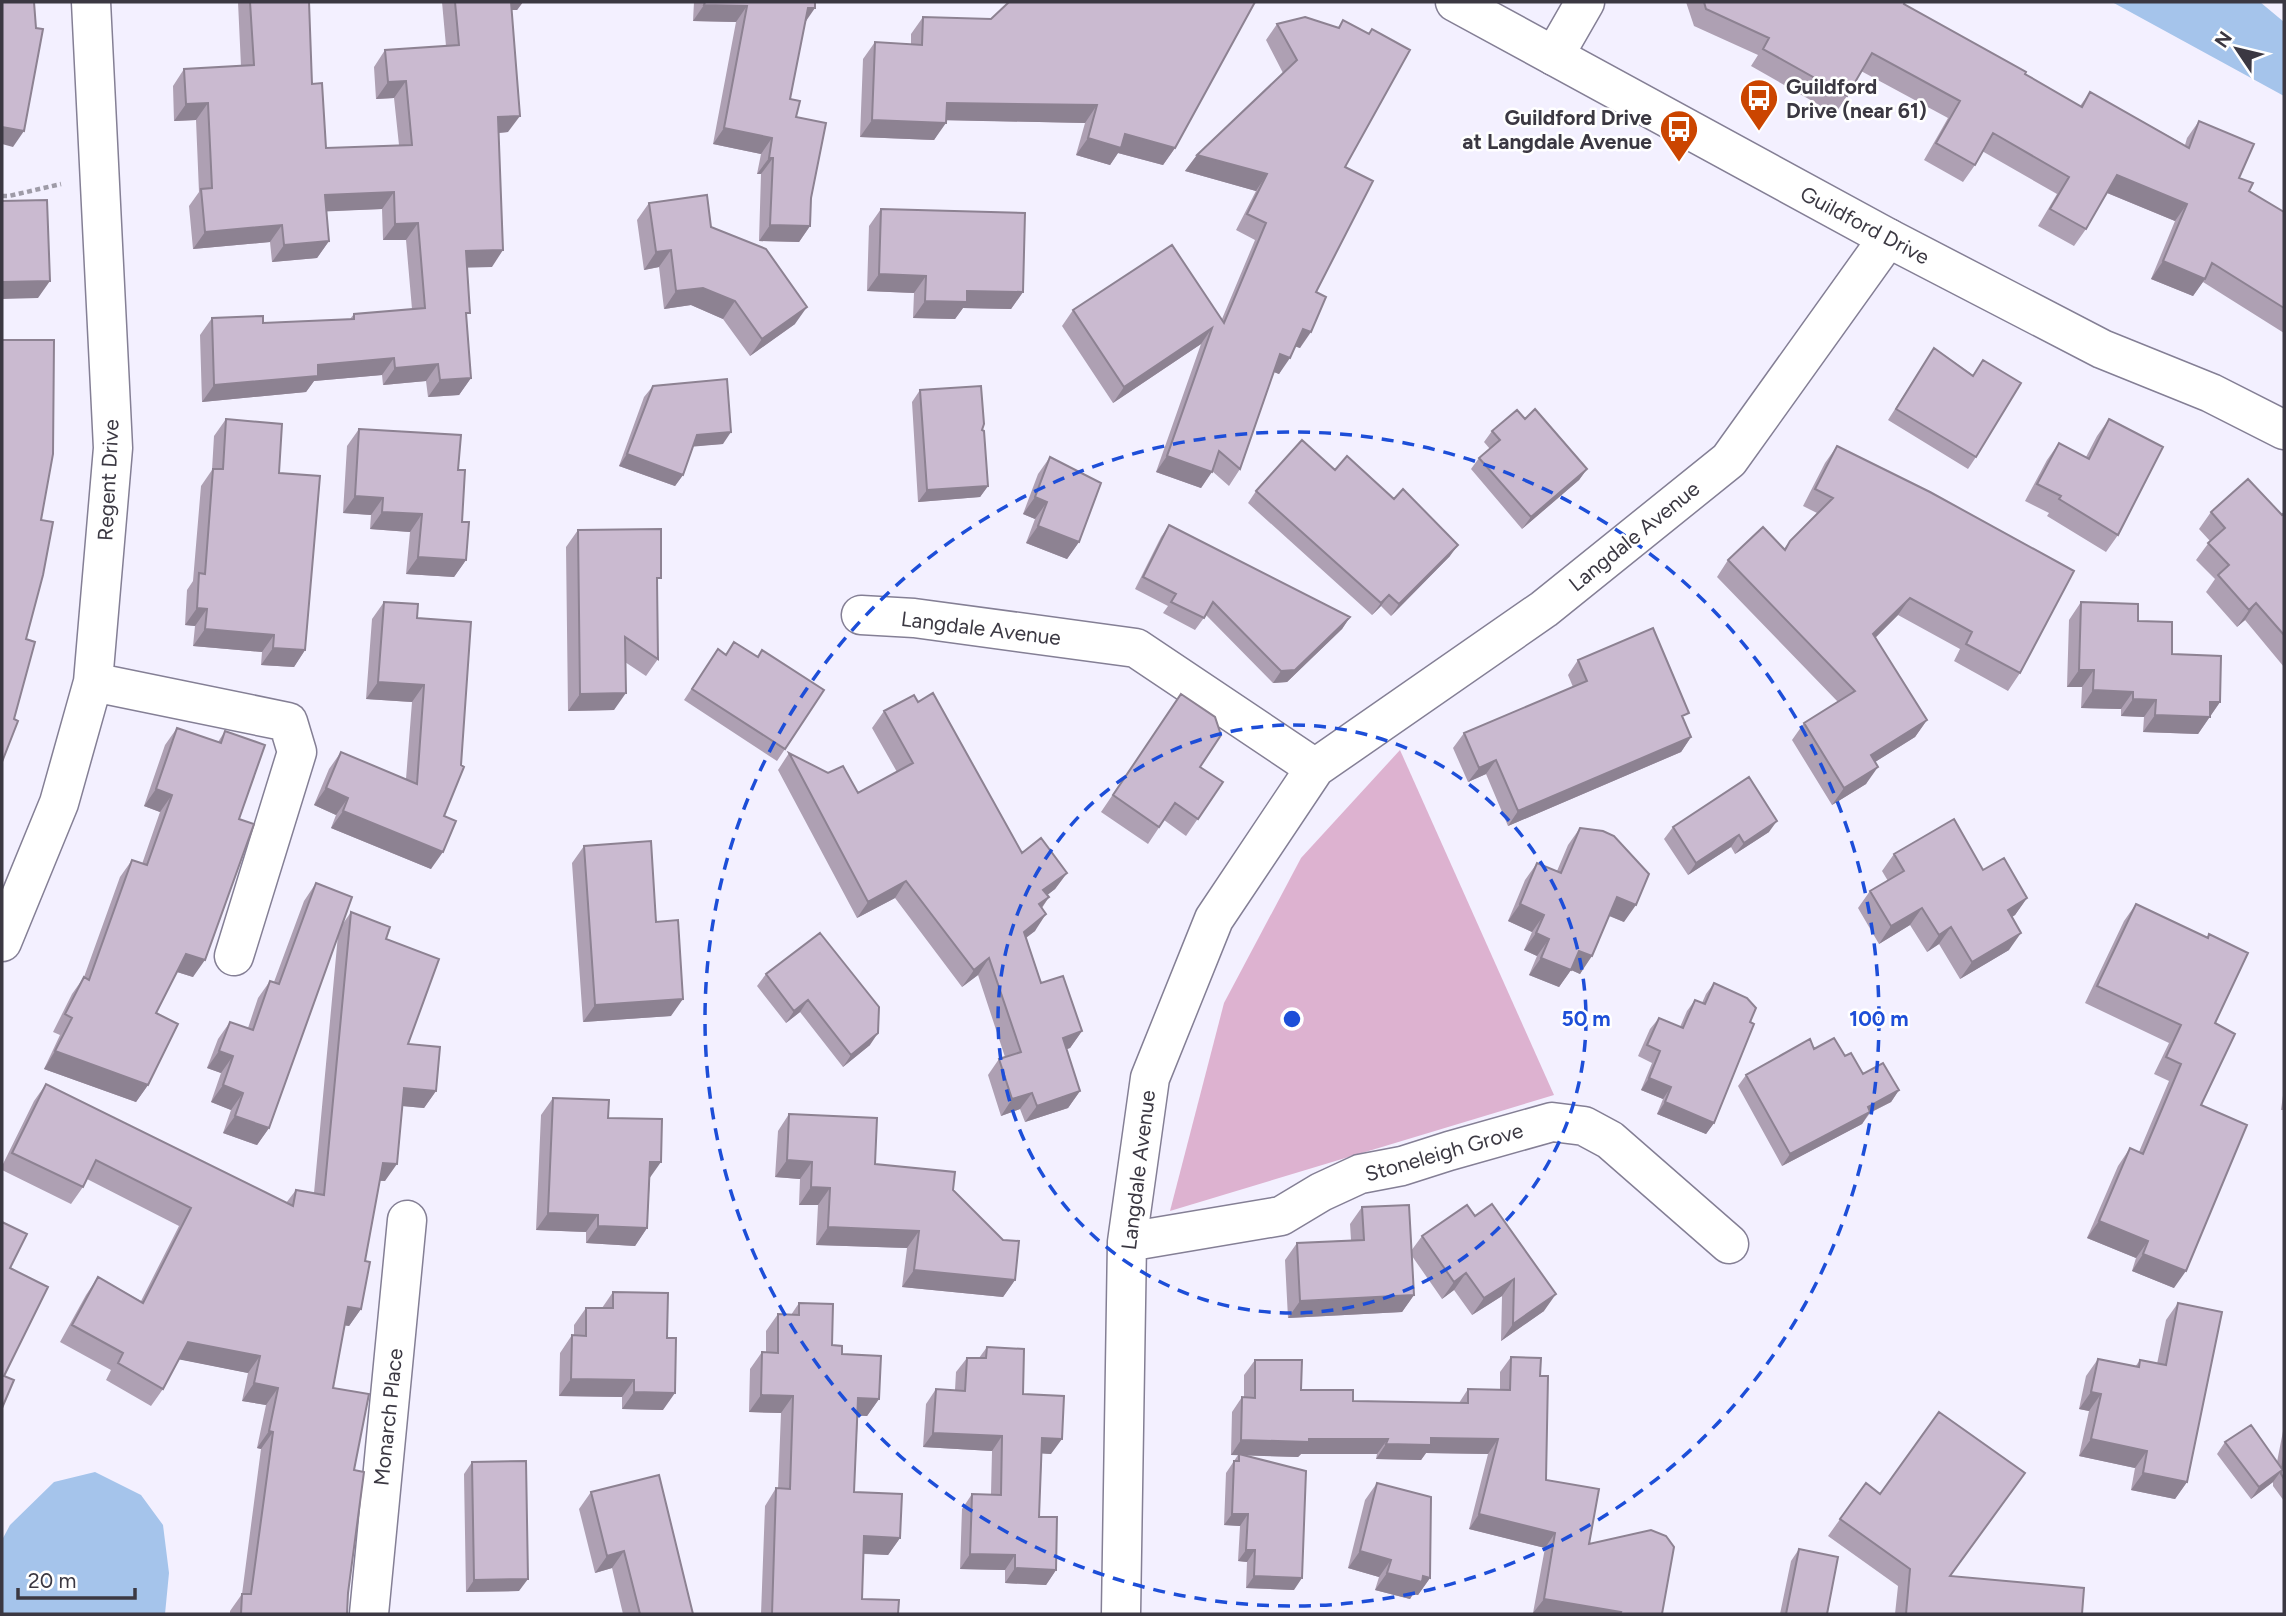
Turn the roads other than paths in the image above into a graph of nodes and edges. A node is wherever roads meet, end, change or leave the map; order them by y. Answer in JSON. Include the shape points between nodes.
{"nodes":[{"id":1,"x":91,"y":2,"type":"edge"},
{"id":2,"x":1455,"y":2,"type":"edge"},
{"id":3,"x":1585,"y":2,"type":"edge"},
{"id":4,"x":1554,"y":56,"type":"junction"},
{"id":5,"x":1888,"y":238,"type":"junction"},
{"id":6,"x":2284,"y":430,"type":"edge"},
{"id":7,"x":861,"y":615,"type":"dead end"},
{"id":8,"x":93,"y":682,"type":"junction"},
{"id":9,"x":1315,"y":768,"type":"junction"},
{"id":10,"x":2,"y":942,"type":"edge"},
{"id":11,"x":234,"y":956,"type":"dead end"},
{"id":12,"x":407,"y":1220,"type":"dead end"},
{"id":13,"x":1127,"y":1242,"type":"junction"},
{"id":14,"x":1729,"y":1244,"type":"dead end"},
{"id":15,"x":369,"y":1614,"type":"edge"},
{"id":16,"x":1121,"y":1614,"type":"edge"}],
"edges":[{"from":1,"to":8,"type":"street","name":"Regent Drive","via":[[113,448]]},
{"from":2,"to":4,"type":"street","name":"Guildford Drive"},
{"from":3,"to":4,"type":"street"},
{"from":4,"to":5,"type":"street","name":"Guildford Drive"},
{"from":5,"to":6,"type":"street","name":"Guildford Drive","via":[[2102,349],[2211,393]]},
{"from":5,"to":9,"type":"street","name":"Langdale Avenue","via":[[1728,460],[1544,609]]},
{"from":7,"to":9,"type":"street","name":"Langdale Avenue","via":[[1136,648]]},
{"from":8,"to":10,"type":"street","name":"Regent Drive","via":[[59,803]]},
{"from":8,"to":11,"type":"street","via":[[288,722],[297,752]]},
{"from":9,"to":13,"type":"street","name":"Langdale Avenue","via":[[1214,919],[1150,1077]]},
{"from":12,"to":15,"type":"street","name":"Monarch Place"},
{"from":13,"to":14,"type":"street","name":"Stoneleigh Grove","via":[[1281,1216],[1360,1174],[1402,1167],[1552,1122],[1584,1126],[1610,1140]]},
{"from":13,"to":16,"type":"street","name":"Langdale Avenue"}]}
